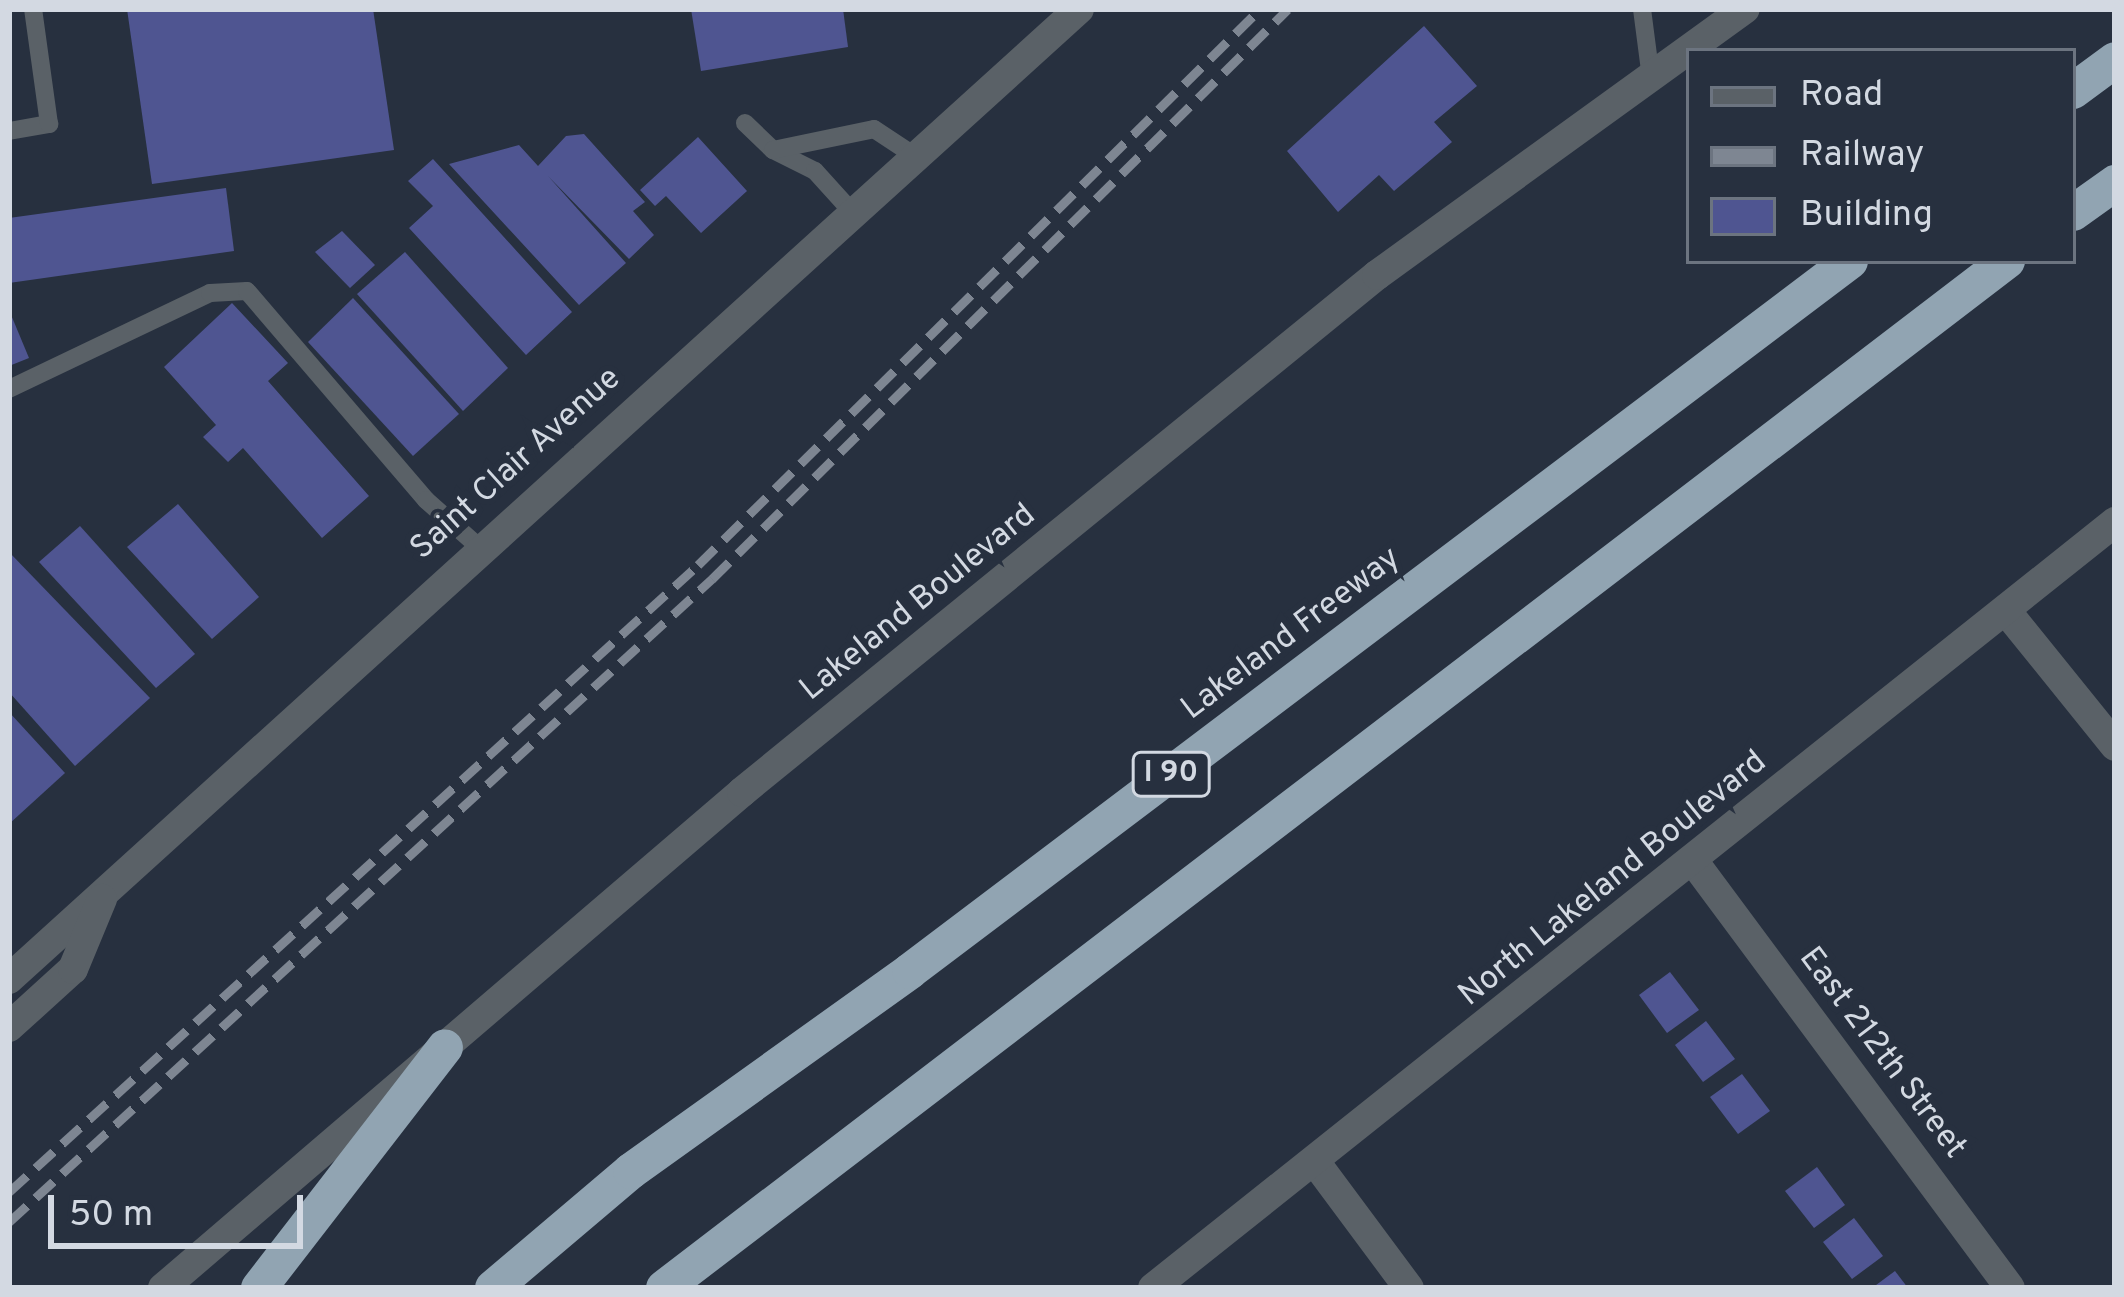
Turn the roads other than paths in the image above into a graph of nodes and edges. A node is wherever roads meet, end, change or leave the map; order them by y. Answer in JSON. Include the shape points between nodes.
{"nodes":[{"id":1,"x":33,"y":9,"type":"edge"},
{"id":2,"x":1079,"y":9,"type":"edge"},
{"id":3,"x":1642,"y":9,"type":"edge"},
{"id":4,"x":1745,"y":9,"type":"edge"},
{"id":5,"x":1691,"y":48,"type":"edge"},
{"id":6,"x":1686,"y":52,"type":"edge"},
{"id":7,"x":2115,"y":59,"type":"edge"},
{"id":8,"x":1651,"y":77,"type":"junction"},
{"id":9,"x":2076,"y":90,"type":"edge"},
{"id":10,"x":745,"y":123,"type":"dead end"},
{"id":11,"x":9,"y":130,"type":"edge"},
{"id":12,"x":773,"y":150,"type":"junction"},
{"id":13,"x":915,"y":156,"type":"junction"},
{"id":14,"x":2115,"y":182,"type":"edge"},
{"id":15,"x":2076,"y":211,"type":"edge"},
{"id":16,"x":852,"y":212,"type":"junction"},
{"id":17,"x":1846,"y":264,"type":"edge"},
{"id":18,"x":2003,"y":264,"type":"edge"},
{"id":19,"x":9,"y":389,"type":"edge"},
{"id":20,"x":2115,"y":522,"type":"edge"},
{"id":21,"x":479,"y":547,"type":"junction"},
{"id":22,"x":2007,"y":612,"type":"junction"},
{"id":23,"x":2115,"y":746,"type":"edge"},
{"id":24,"x":1694,"y":862,"type":"junction"},
{"id":25,"x":105,"y":891,"type":"junction"},
{"id":26,"x":9,"y":979,"type":"edge"},
{"id":27,"x":9,"y":1027,"type":"edge"},
{"id":28,"x":445,"y":1047,"type":"junction"},
{"id":29,"x":1316,"y":1163,"type":"junction"},
{"id":30,"x":163,"y":1288,"type":"edge"},
{"id":31,"x":259,"y":1288,"type":"edge"},
{"id":32,"x":493,"y":1288,"type":"edge"},
{"id":33,"x":664,"y":1288,"type":"edge"},
{"id":34,"x":1153,"y":1288,"type":"edge"},
{"id":35,"x":1409,"y":1288,"type":"edge"},
{"id":36,"x":2009,"y":1288,"type":"edge"}],
"edges":[{"from":1,"to":11,"type":"lane","via":[[49,124]]},
{"from":2,"to":13,"type":"street","name":"Saint Clair Avenue"},
{"from":3,"to":8,"type":"lane"},
{"from":4,"to":5,"type":"street","name":"Lakeland Boulevard"},
{"from":6,"to":8,"type":"street","name":"Lakeland Boulevard"},
{"from":7,"to":9,"type":"highway"},
{"from":8,"to":28,"type":"street","name":"Lakeland Boulevard","via":[[1377,275],[742,792]]},
{"from":10,"to":12,"type":"lane"},
{"from":12,"to":13,"type":"lane","via":[[874,129]]},
{"from":12,"to":16,"type":"lane","via":[[814,172]]},
{"from":13,"to":16,"type":"street","name":"Saint Clair Avenue"},
{"from":14,"to":15,"type":"highway"},
{"from":16,"to":21,"type":"street","name":"Saint Clair Avenue"},
{"from":17,"to":32,"type":"highway","name":"Lakeland Freeway","number":"I 90","via":[[910,971],[631,1171]]},
{"from":18,"to":33,"type":"highway"},
{"from":19,"to":21,"type":"lane","via":[[210,293],[247,291],[426,500]]},
{"from":20,"to":22,"type":"street","name":"North Lakeland Boulevard"},
{"from":21,"to":25,"type":"street","name":"Saint Clair Avenue"},
{"from":22,"to":23,"type":"street"},
{"from":22,"to":24,"type":"street","name":"North Lakeland Boulevard"},
{"from":24,"to":29,"type":"street","name":"North Lakeland Boulevard"},
{"from":24,"to":36,"type":"street","name":"East 212th Street"},
{"from":25,"to":26,"type":"street","name":"Saint Clair Avenue"},
{"from":25,"to":27,"type":"street","via":[[73,969]]},
{"from":28,"to":30,"type":"street","name":"Lakeland Boulevard"},
{"from":28,"to":31,"type":"highway"},
{"from":29,"to":34,"type":"street","name":"North Lakeland Boulevard"},
{"from":29,"to":35,"type":"street"}]}
